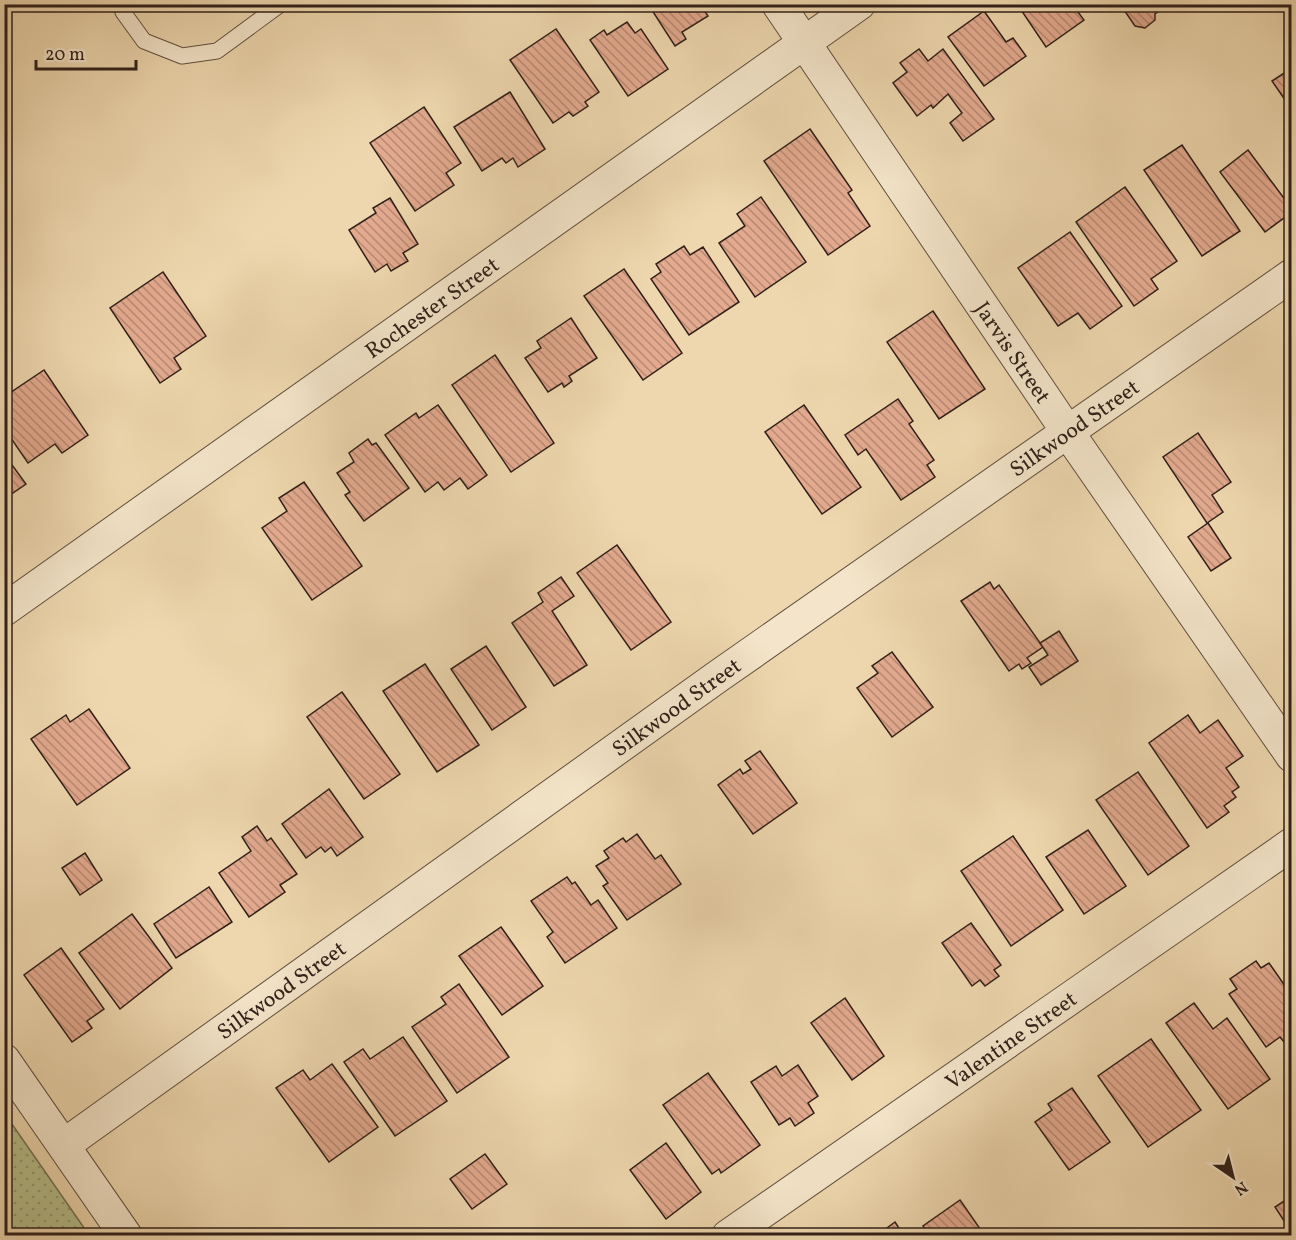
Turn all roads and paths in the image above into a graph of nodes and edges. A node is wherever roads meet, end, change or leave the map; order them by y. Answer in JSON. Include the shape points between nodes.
{"nodes":[{"id":1,"x":122,"y":4,"type":"edge"},
{"id":2,"x":282,"y":4,"type":"edge"},
{"id":3,"x":778,"y":4,"type":"edge"},
{"id":4,"x":859,"y":4,"type":"edge"},
{"id":5,"x":804,"y":43,"type":"junction"},
{"id":6,"x":1292,"y":275,"type":"edge"},
{"id":7,"x":1067,"y":431,"type":"junction"},
{"id":8,"x":4,"y":610,"type":"edge"},
{"id":9,"x":1292,"y":756,"type":"edge"},
{"id":10,"x":1292,"y":844,"type":"edge"},
{"id":11,"x":4,"y":1059,"type":"edge"},
{"id":12,"x":64,"y":1145,"type":"junction"},
{"id":13,"x":126,"y":1236,"type":"edge"},
{"id":14,"x":728,"y":1236,"type":"edge"}],
"edges":[{"from":1,"to":2,"type":"lane","via":[[123,12],[144,40],[182,56],[218,51]]},
{"from":3,"to":5,"type":"street","name":"Jarvis Street"},
{"from":4,"to":5,"type":"street","name":"Rochester Street"},
{"from":5,"to":7,"type":"street","name":"Jarvis Street"},
{"from":5,"to":8,"type":"street","name":"Rochester Street"},
{"from":6,"to":7,"type":"street","name":"Silkwood Street"},
{"from":7,"to":9,"type":"street","name":"Jarvis Street"},
{"from":7,"to":12,"type":"street","name":"Silkwood Street"},
{"from":10,"to":14,"type":"street","name":"Valentine Street"},
{"from":11,"to":12,"type":"street"},
{"from":12,"to":13,"type":"street"}]}
